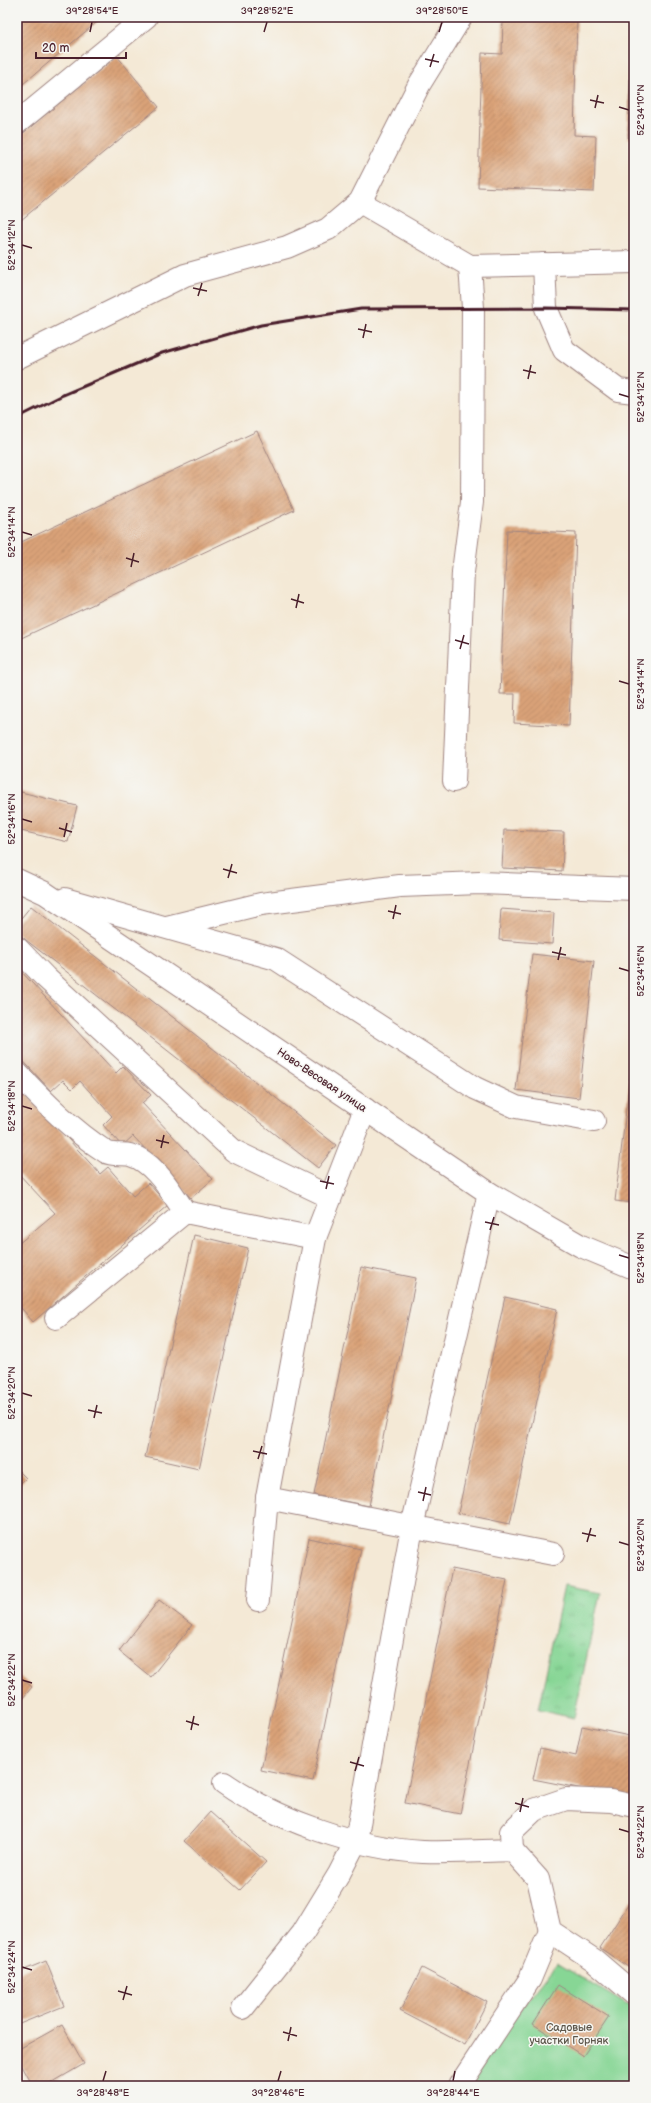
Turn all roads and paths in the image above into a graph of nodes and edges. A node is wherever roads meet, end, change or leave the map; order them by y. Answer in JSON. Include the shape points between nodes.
{"nodes":[{"id":1,"x":146,"y":17,"type":"edge"},
{"id":2,"x":462,"y":17,"type":"edge"},
{"id":3,"x":17,"y":122,"type":"edge"},
{"id":4,"x":360,"y":202,"type":"junction"},
{"id":5,"x":634,"y":262,"type":"edge"},
{"id":6,"x":544,"y":264,"type":"junction"},
{"id":7,"x":470,"y":266,"type":"junction"},
{"id":8,"x":17,"y":358,"type":"edge"},
{"id":9,"x":634,"y":392,"type":"edge"},
{"id":10,"x":454,"y":781,"type":"dead end"},
{"id":11,"x":17,"y":880,"type":"edge"},
{"id":12,"x":634,"y":889,"type":"edge"},
{"id":13,"x":45,"y":893,"type":"junction"},
{"id":14,"x":166,"y":927,"type":"junction"},
{"id":15,"x":17,"y":948,"type":"edge"},
{"id":16,"x":17,"y":1073,"type":"edge"},
{"id":17,"x":365,"y":1109,"type":"junction"},
{"id":18,"x":594,"y":1121,"type":"dead end"},
{"id":19,"x":488,"y":1193,"type":"junction"},
{"id":20,"x":330,"y":1197,"type":"junction"},
{"id":21,"x":185,"y":1212,"type":"junction"},
{"id":22,"x":315,"y":1238,"type":"junction"},
{"id":23,"x":634,"y":1268,"type":"edge"},
{"id":24,"x":56,"y":1318,"type":"dead end"},
{"id":25,"x":267,"y":1498,"type":"junction"},
{"id":26,"x":412,"y":1527,"type":"junction"},
{"id":27,"x":553,"y":1554,"type":"dead end"},
{"id":28,"x":258,"y":1600,"type":"dead end"},
{"id":29,"x":224,"y":1783,"type":"dead end"},
{"id":30,"x":634,"y":1806,"type":"edge"},
{"id":31,"x":356,"y":1841,"type":"junction"},
{"id":32,"x":512,"y":1850,"type":"junction"},
{"id":33,"x":550,"y":1931,"type":"junction"},
{"id":34,"x":634,"y":1994,"type":"edge"},
{"id":35,"x":243,"y":2008,"type":"dead end"},
{"id":36,"x":459,"y":2086,"type":"edge"}],
"edges":[{"from":1,"to":3,"type":"street"},
{"from":2,"to":4,"type":"street","via":[[419,86]]},
{"from":4,"to":7,"type":"street"},
{"from":4,"to":8,"type":"street","via":[[328,229],[288,247],[185,275]]},
{"from":5,"to":6,"type":"street"},
{"from":6,"to":7,"type":"street"},
{"from":6,"to":9,"type":"street","via":[[546,308],[564,350],[618,390]]},
{"from":7,"to":10,"type":"street","via":[[473,308],[472,502],[463,572]]},
{"from":11,"to":13,"type":"street","name":"Ново-Весовая улица"},
{"from":12,"to":14,"type":"street","via":[[480,883],[400,886],[261,904]]},
{"from":13,"to":14,"type":"street"},
{"from":13,"to":17,"type":"street","name":"Ново-Весовая улица"},
{"from":14,"to":18,"type":"street","via":[[276,959],[475,1088],[516,1107]]},
{"from":15,"to":20,"type":"street","via":[[45,978],[234,1151]]},
{"from":16,"to":21,"type":"street","via":[[48,1107],[88,1140],[109,1154],[130,1155],[145,1162],[164,1182]]},
{"from":17,"to":19,"type":"street","name":"Ново-Весовая улица"},
{"from":17,"to":20,"type":"street"},
{"from":19,"to":23,"type":"street","name":"Ново-Весовая улица","via":[[581,1246]]},
{"from":19,"to":26,"type":"street"},
{"from":20,"to":22,"type":"street"},
{"from":21,"to":22,"type":"street"},
{"from":21,"to":24,"type":"street"},
{"from":22,"to":25,"type":"street"},
{"from":25,"to":26,"type":"street"},
{"from":25,"to":28,"type":"street"},
{"from":26,"to":27,"type":"street"},
{"from":26,"to":31,"type":"street"},
{"from":29,"to":31,"type":"street","via":[[247,1800],[281,1816]]},
{"from":30,"to":32,"type":"street","via":[[566,1799],[534,1810],[510,1832]]},
{"from":31,"to":32,"type":"street","via":[[423,1852]]},
{"from":31,"to":35,"type":"street","via":[[303,1933]]},
{"from":32,"to":33,"type":"street","via":[[538,1879]]},
{"from":33,"to":34,"type":"street","via":[[594,1960]]},
{"from":33,"to":36,"type":"street","via":[[530,1979]]}]}
